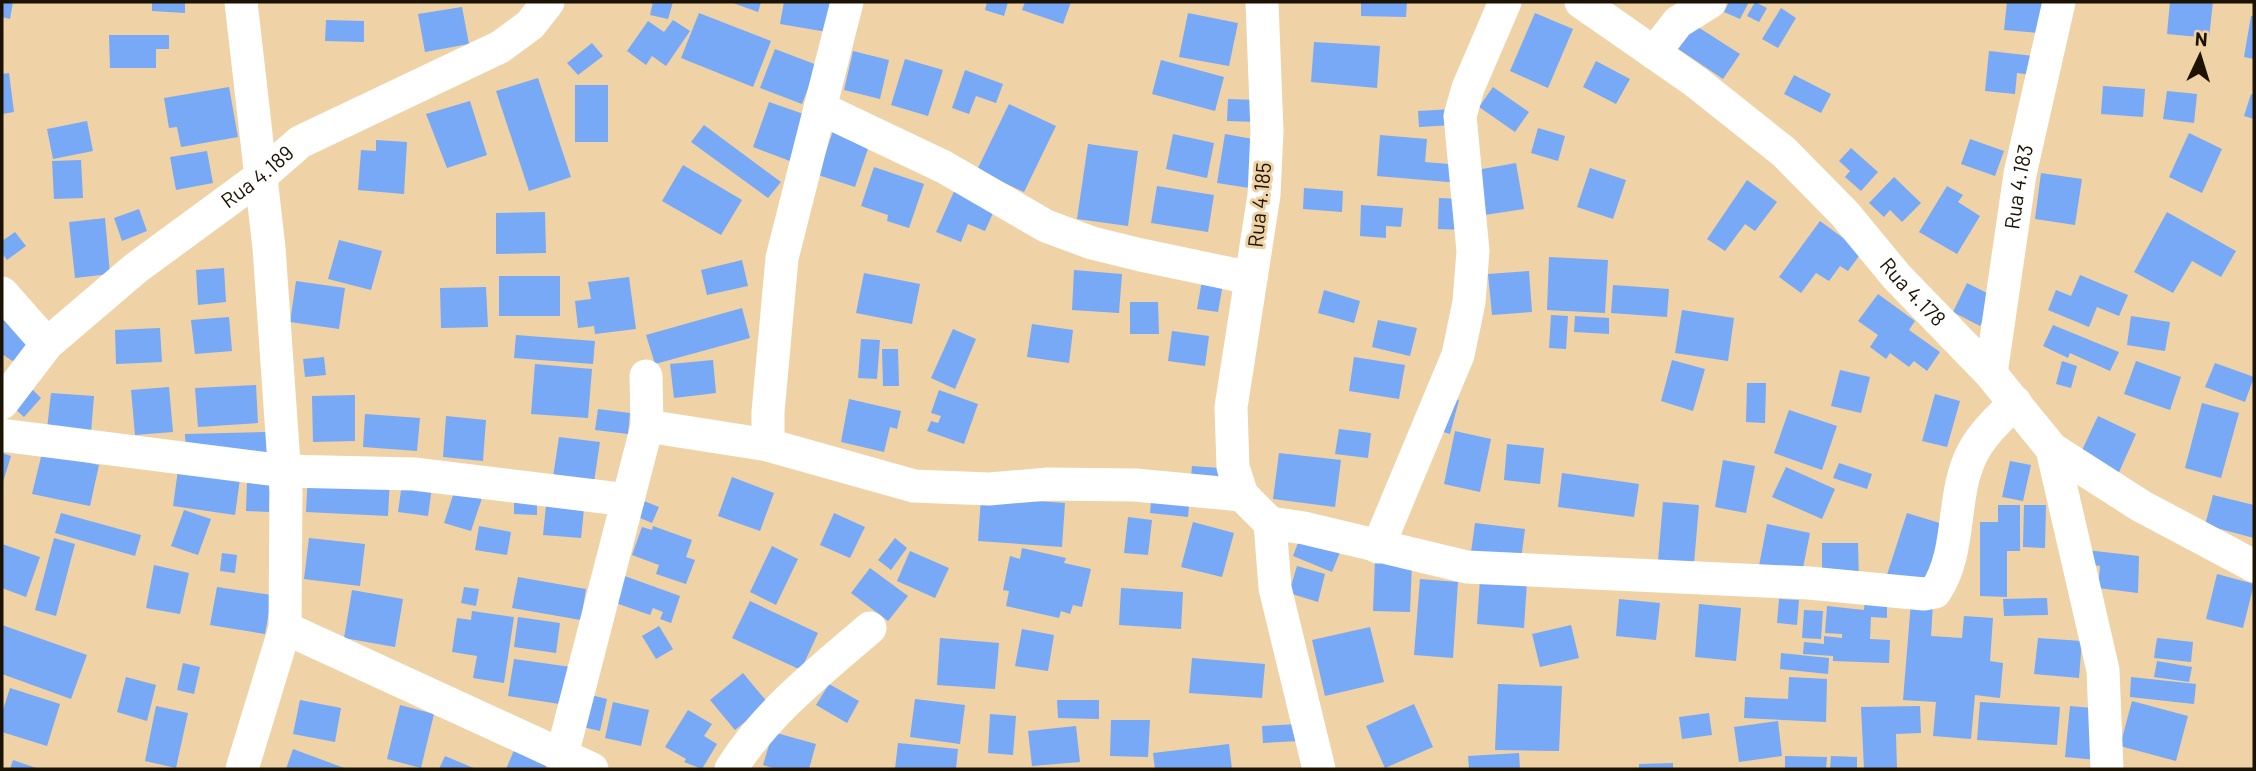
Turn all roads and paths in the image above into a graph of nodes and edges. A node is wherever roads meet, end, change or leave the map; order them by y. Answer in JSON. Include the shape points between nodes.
{"nodes":[{"id":1,"x":241,"y":2,"type":"edge"},
{"id":2,"x":548,"y":2,"type":"edge"},
{"id":3,"x":847,"y":2,"type":"edge"},
{"id":4,"x":1262,"y":2,"type":"edge"},
{"id":5,"x":1505,"y":2,"type":"edge"},
{"id":6,"x":1581,"y":2,"type":"edge"},
{"id":7,"x":1710,"y":2,"type":"edge"},
{"id":8,"x":2059,"y":2,"type":"edge"},
{"id":9,"x":1654,"y":53,"type":"junction"},
{"id":10,"x":820,"y":108,"type":"junction"},
{"id":11,"x":260,"y":177,"type":"junction"},
{"id":12,"x":1251,"y":278,"type":"junction"},
{"id":13,"x":2,"y":293,"type":"edge"},
{"id":14,"x":47,"y":344,"type":"junction"},
{"id":15,"x":1991,"y":374,"type":"junction"},
{"id":16,"x":646,"y":376,"type":"dead end"},
{"id":17,"x":2015,"y":402,"type":"junction"},
{"id":18,"x":2,"y":403,"type":"edge"},
{"id":19,"x":647,"y":426,"type":"junction"},
{"id":20,"x":2,"y":435,"type":"edge"},
{"id":21,"x":768,"y":445,"type":"junction"},
{"id":22,"x":2052,"y":449,"type":"junction"},
{"id":23,"x":285,"y":471,"type":"junction"},
{"id":24,"x":1242,"y":495,"type":"junction"},
{"id":25,"x":628,"y":500,"type":"junction"},
{"id":26,"x":1269,"y":523,"type":"junction"},
{"id":27,"x":1378,"y":547,"type":"junction"},
{"id":28,"x":2254,"y":565,"type":"edge"},
{"id":29,"x":285,"y":628,"type":"junction"},
{"id":30,"x":870,"y":628,"type":"dead end"},
{"id":31,"x":562,"y":755,"type":"junction"},
{"id":32,"x":242,"y":769,"type":"edge"},
{"id":33,"x":592,"y":769,"type":"edge"},
{"id":34,"x":732,"y":769,"type":"edge"},
{"id":35,"x":1319,"y":769,"type":"edge"},
{"id":36,"x":2107,"y":769,"type":"edge"}],
"edges":[{"from":1,"to":11,"type":"street"},
{"from":2,"to":11,"type":"street","name":"Rua 4.189","via":[[530,24],[500,47],[300,142]]},
{"from":3,"to":10,"type":"street"},
{"from":4,"to":12,"type":"street","name":"Rua 4.185","via":[[1267,131],[1264,195]]},
{"from":5,"to":27,"type":"street","via":[[1460,116],[1473,251],[1458,355]]},
{"from":6,"to":9,"type":"street","name":"Rua 4.178"},
{"from":7,"to":9,"type":"street","via":[[1678,22]]},
{"from":8,"to":15,"type":"street","name":"Rua 4.183","via":[[2020,174]]},
{"from":9,"to":15,"type":"street","name":"Rua 4.178","via":[[1784,152]]},
{"from":10,"to":12,"type":"street","via":[[944,167],[1046,226],[1140,256]]},
{"from":10,"to":21,"type":"street","via":[[782,258]]},
{"from":11,"to":14,"type":"street","name":"Rua 4.189","via":[[136,268]]},
{"from":11,"to":23,"type":"street"},
{"from":12,"to":24,"type":"street","name":"Rua 4.185","via":[[1231,407],[1233,467]]},
{"from":13,"to":14,"type":"street"},
{"from":14,"to":18,"type":"street","name":"Rua 4.189"},
{"from":15,"to":17,"type":"street","name":"Rua 4.178"},
{"from":16,"to":19,"type":"street"},
{"from":17,"to":22,"type":"street","name":"Rua 4.178"},
{"from":17,"to":27,"type":"street","via":[[1972,453],[1947,570],[1935,592],[1467,567]]},
{"from":19,"to":21,"type":"street"},
{"from":19,"to":25,"type":"street"},
{"from":20,"to":23,"type":"street"},
{"from":21,"to":24,"type":"street","via":[[914,486],[1135,485]]},
{"from":22,"to":28,"type":"street","name":"Rua 4.178","via":[[2141,506]]},
{"from":22,"to":36,"type":"street","via":[[2103,670]]},
{"from":23,"to":25,"type":"street","via":[[414,474]]},
{"from":23,"to":29,"type":"street"},
{"from":24,"to":26,"type":"street"},
{"from":25,"to":31,"type":"street"},
{"from":26,"to":27,"type":"street"},
{"from":26,"to":35,"type":"street","via":[[1276,588]]},
{"from":29,"to":31,"type":"street"},
{"from":29,"to":32,"type":"street"},
{"from":30,"to":34,"type":"street","via":[[784,702],[749,741]]},
{"from":31,"to":33,"type":"street"}]}
